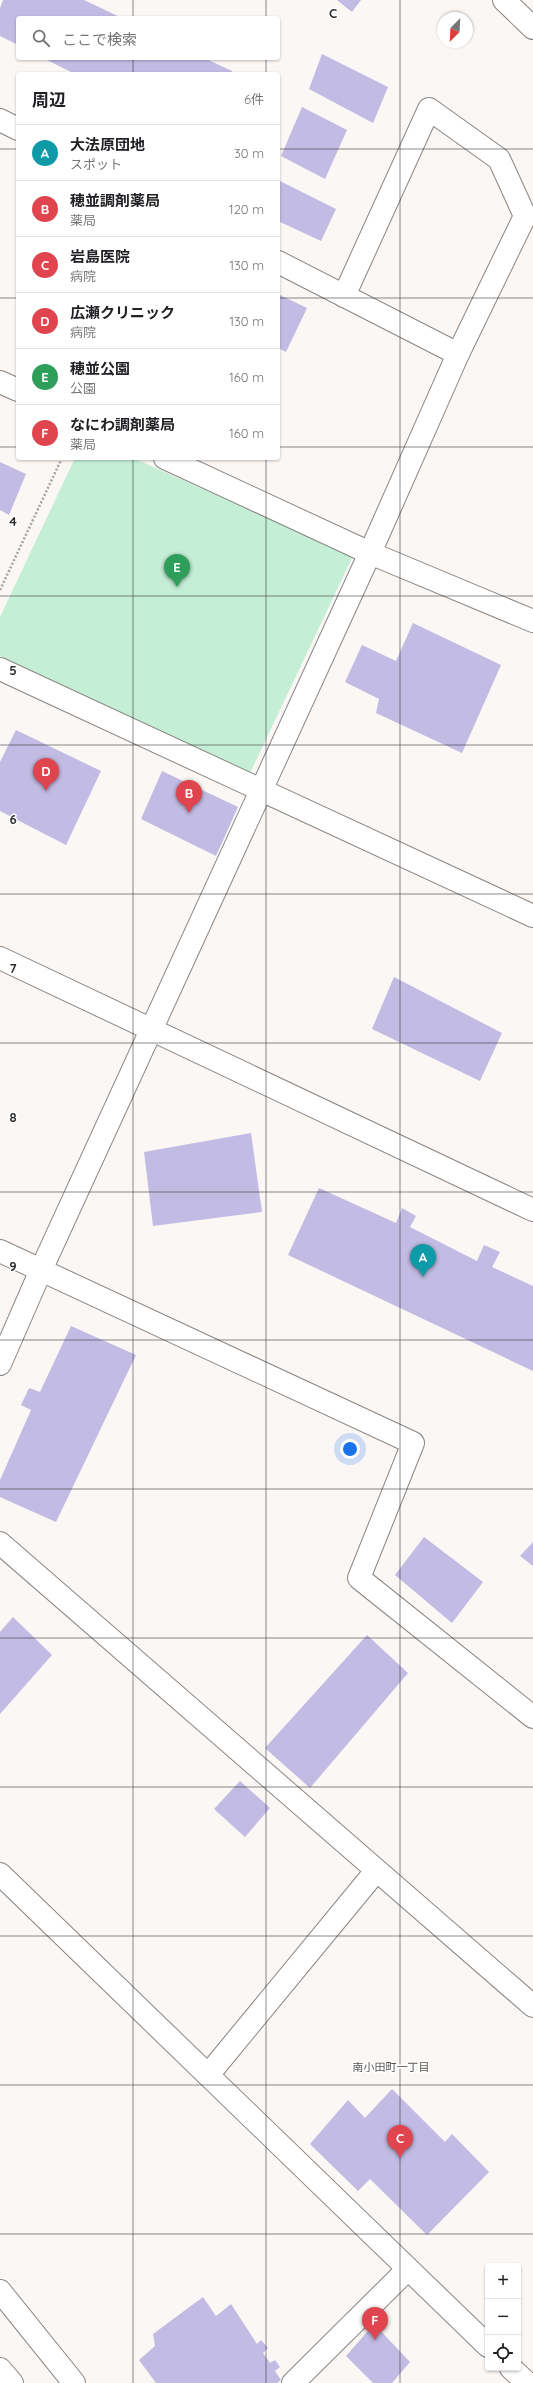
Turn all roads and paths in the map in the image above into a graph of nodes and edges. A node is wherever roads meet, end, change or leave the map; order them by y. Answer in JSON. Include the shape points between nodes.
{"nodes":[{"id":1,"x":504,"y":0,"type":"edge"},
{"id":2,"x":533,"y":28,"type":"edge"},
{"id":3,"x":0,"y":120,"type":"edge"},
{"id":4,"x":16,"y":128,"type":"edge"},
{"id":5,"x":280,"y":263,"type":"edge"},
{"id":6,"x":344,"y":296,"type":"junction"},
{"id":7,"x":458,"y":354,"type":"junction"},
{"id":8,"x":0,"y":382,"type":"edge"},
{"id":9,"x":16,"y":389,"type":"edge"},
{"id":10,"x":61,"y":460,"type":"edge"},
{"id":11,"x":169,"y":460,"type":"edge"},
{"id":12,"x":370,"y":553,"type":"junction"},
{"id":13,"x":0,"y":590,"type":"edge"},
{"id":14,"x":533,"y":621,"type":"edge"},
{"id":15,"x":0,"y":669,"type":"edge"},
{"id":16,"x":261,"y":792,"type":"junction"},
{"id":17,"x":533,"y":916,"type":"edge"},
{"id":18,"x":0,"y":958,"type":"edge"},
{"id":19,"x":152,"y":1030,"type":"junction"},
{"id":20,"x":533,"y":1210,"type":"edge"},
{"id":21,"x":0,"y":1251,"type":"edge"},
{"id":22,"x":41,"y":1270,"type":"junction"},
{"id":23,"x":0,"y":1364,"type":"edge"},
{"id":24,"x":0,"y":1543,"type":"edge"},
{"id":25,"x":533,"y":1717,"type":"edge"},
{"id":26,"x":376,"y":1871,"type":"junction"},
{"id":27,"x":0,"y":1874,"type":"edge"},
{"id":28,"x":533,"y":2006,"type":"edge"},
{"id":29,"x":208,"y":2075,"type":"junction"},
{"id":30,"x":408,"y":2269,"type":"junction"},
{"id":31,"x":0,"y":2291,"type":"edge"},
{"id":32,"x":485,"y":2343,"type":"edge"},
{"id":33,"x":0,"y":2369,"type":"edge"},
{"id":34,"x":514,"y":2371,"type":"edge"},
{"id":35,"x":12,"y":2383,"type":"edge"},
{"id":36,"x":74,"y":2383,"type":"edge"},
{"id":37,"x":293,"y":2383,"type":"edge"},
{"id":38,"x":527,"y":2383,"type":"edge"}],
"edges":[{"from":1,"to":2,"type":"main road"},
{"from":3,"to":4,"type":"main road"},
{"from":5,"to":6,"type":"main road"},
{"from":6,"to":7,"type":"main road"},
{"from":6,"to":7,"type":"main road","via":[[429,108],[499,159],[525,216]]},
{"from":7,"to":12,"type":"main road"},
{"from":8,"to":9,"type":"main road"},
{"from":10,"to":13,"type":"path"},
{"from":11,"to":12,"type":"main road"},
{"from":12,"to":14,"type":"main road"},
{"from":12,"to":16,"type":"main road"},
{"from":15,"to":16,"type":"main road"},
{"from":16,"to":17,"type":"main road"},
{"from":16,"to":19,"type":"main road"},
{"from":18,"to":19,"type":"main road"},
{"from":19,"to":20,"type":"main road"},
{"from":19,"to":22,"type":"main road"},
{"from":21,"to":22,"type":"main road"},
{"from":22,"to":23,"type":"main road"},
{"from":22,"to":25,"type":"main road","via":[[413,1443],[359,1578]]},
{"from":24,"to":26,"type":"main road"},
{"from":26,"to":28,"type":"main road"},
{"from":26,"to":29,"type":"main road"},
{"from":27,"to":29,"type":"main road"},
{"from":29,"to":30,"type":"main road"},
{"from":30,"to":32,"type":"main road"},
{"from":30,"to":37,"type":"main road"},
{"from":31,"to":36,"type":"main road"},
{"from":33,"to":35,"type":"main road"},
{"from":34,"to":38,"type":"main road"}]}
